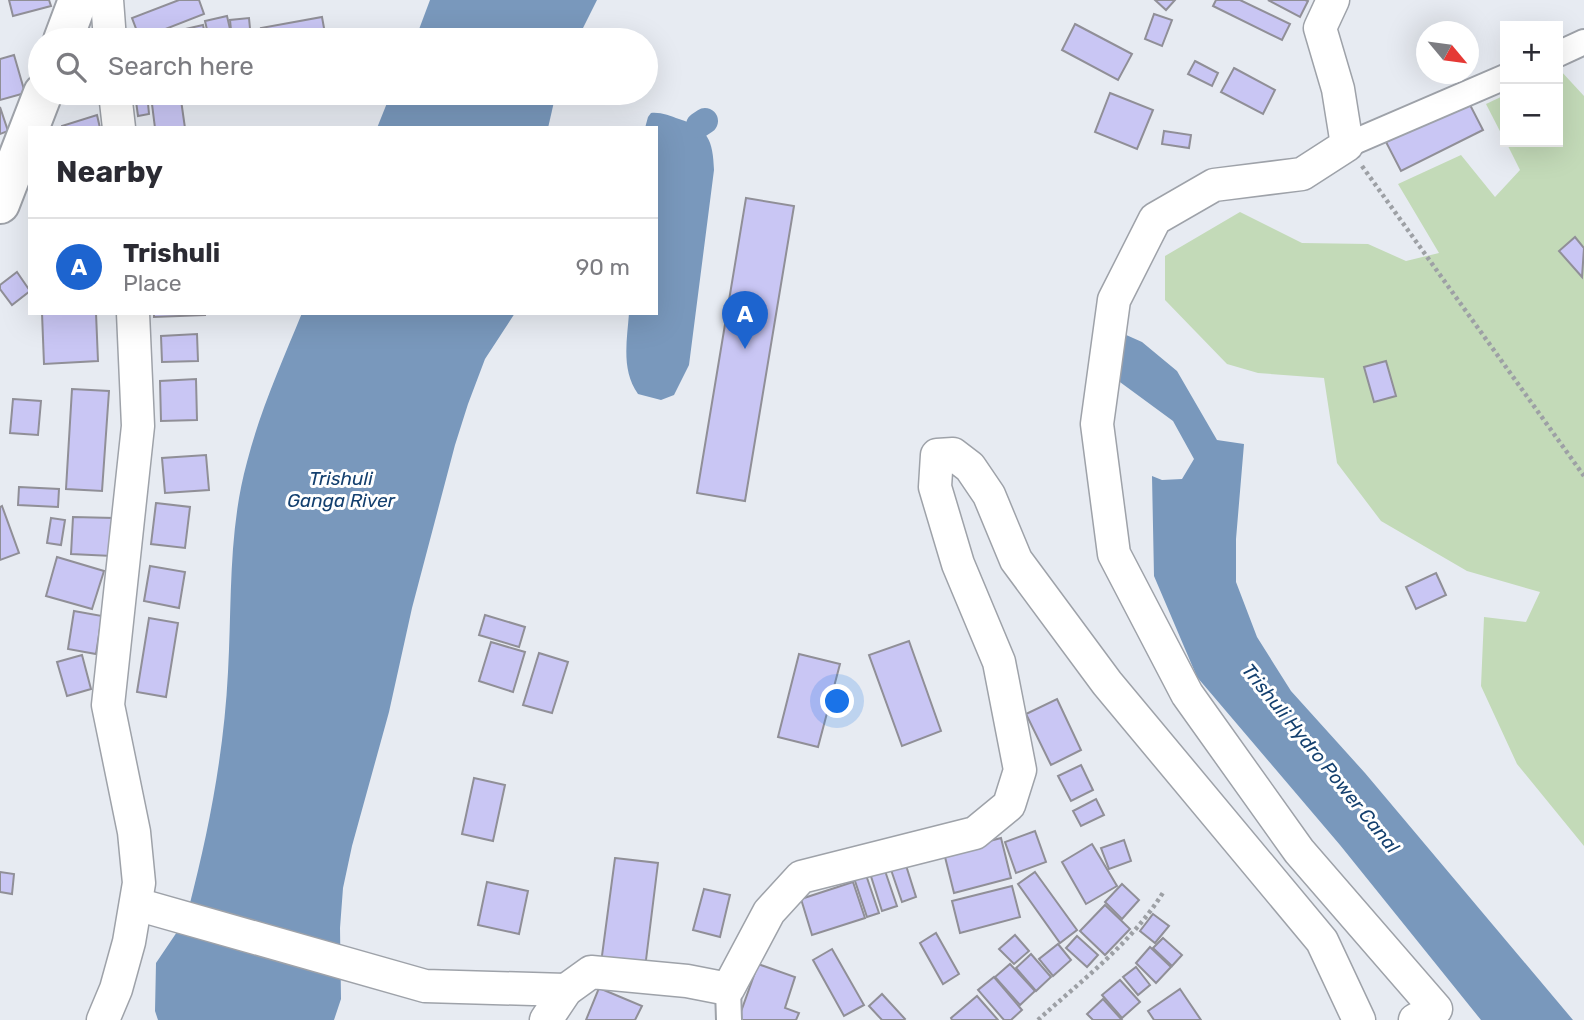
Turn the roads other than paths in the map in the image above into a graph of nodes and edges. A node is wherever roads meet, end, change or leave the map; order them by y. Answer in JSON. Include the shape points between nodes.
{"nodes":[{"id":1,"x":78,"y":0,"type":"edge"},
{"id":2,"x":107,"y":0,"type":"edge"},
{"id":3,"x":1333,"y":0,"type":"edge"},
{"id":4,"x":68,"y":28,"type":"edge"},
{"id":5,"x":109,"y":28,"type":"edge"},
{"id":6,"x":1584,"y":42,"type":"edge"},
{"id":7,"x":1563,"y":52,"type":"edge"},
{"id":8,"x":1500,"y":79,"type":"edge"},
{"id":9,"x":38,"y":105,"type":"edge"},
{"id":10,"x":116,"y":105,"type":"edge"},
{"id":11,"x":30,"y":126,"type":"edge"},
{"id":12,"x":119,"y":126,"type":"edge"},
{"id":13,"x":28,"y":132,"type":"edge"},
{"id":14,"x":1347,"y":145,"type":"junction"},
{"id":15,"x":0,"y":204,"type":"edge"},
{"id":16,"x":133,"y":315,"type":"edge"},
{"id":17,"x":145,"y":907,"type":"junction"},
{"id":18,"x":728,"y":989,"type":"junction"},
{"id":19,"x":566,"y":990,"type":"junction"},
{"id":20,"x":103,"y":1020,"type":"edge"},
{"id":21,"x":546,"y":1020,"type":"edge"},
{"id":22,"x":729,"y":1020,"type":"edge"},
{"id":23,"x":1359,"y":1020,"type":"edge"},
{"id":24,"x":1415,"y":1020,"type":"edge"}],
"edges":[{"from":1,"to":4,"type":"main road"},
{"from":2,"to":5,"type":"street"},
{"from":3,"to":14,"type":"street","via":[[1320,28],[1338,89]]},
{"from":6,"to":7,"type":"street"},
{"from":8,"to":14,"type":"street"},
{"from":9,"to":11,"type":"main road"},
{"from":10,"to":12,"type":"street"},
{"from":13,"to":15,"type":"main road"},
{"from":14,"to":24,"type":"street","via":[[1302,174],[1213,185],[1155,219],[1114,300],[1097,424],[1114,554],[1187,694],[1299,851],[1436,1009]]},
{"from":16,"to":17,"type":"street","via":[[138,426],[108,705]]},
{"from":17,"to":19,"type":"street","via":[[425,986]]},
{"from":17,"to":20,"type":"street"},
{"from":18,"to":19,"type":"street","via":[[591,972]]},
{"from":18,"to":22,"type":"street"},
{"from":18,"to":23,"type":"street","via":[[769,912],[801,877],[975,833],[1009,805],[1020,770],[999,662],[958,564],[935,487],[937,455],[953,454],[970,467],[989,495],[1016,560],[1107,683],[1322,942]]},
{"from":19,"to":21,"type":"street"}]}
